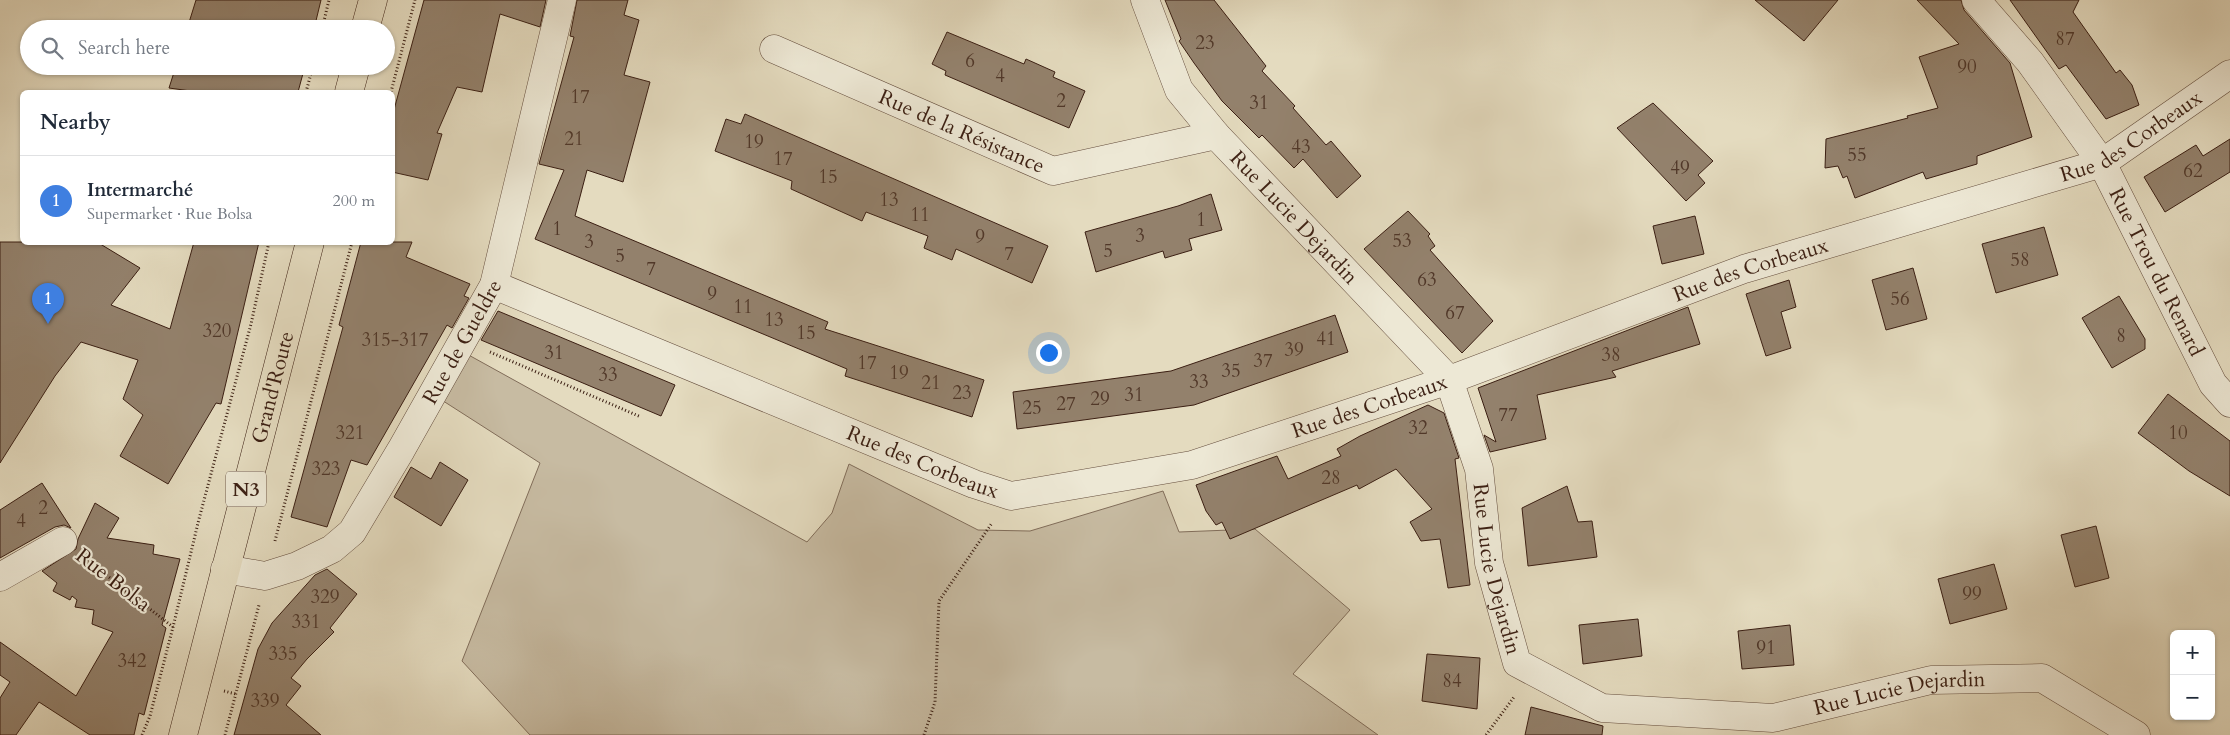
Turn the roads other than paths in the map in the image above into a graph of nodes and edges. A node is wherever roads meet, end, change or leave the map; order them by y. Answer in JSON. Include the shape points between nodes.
{"nodes":[{"id":1,"x":373,"y":0,"type":"edge"},
{"id":2,"x":562,"y":0,"type":"edge"},
{"id":3,"x":1145,"y":0,"type":"edge"},
{"id":4,"x":1976,"y":0,"type":"edge"},
{"id":5,"x":367,"y":20,"type":"edge"},
{"id":6,"x":774,"y":49,"type":"dead end"},
{"id":7,"x":2230,"y":74,"type":"edge"},
{"id":8,"x":354,"y":75,"type":"edge"},
{"id":9,"x":350,"y":90,"type":"edge"},
{"id":10,"x":1216,"y":135,"type":"junction"},
{"id":11,"x":2102,"y":163,"type":"junction"},
{"id":12,"x":309,"y":245,"type":"edge"},
{"id":13,"x":494,"y":285,"type":"junction"},
{"id":14,"x":1449,"y":380,"type":"junction"},
{"id":15,"x":2230,"y":403,"type":"edge"},
{"id":16,"x":63,"y":541,"type":"road end"},
{"id":17,"x":225,"y":569,"type":"junction"},
{"id":18,"x":0,"y":577,"type":"edge"},
{"id":19,"x":183,"y":735,"type":"edge"},
{"id":20,"x":2136,"y":735,"type":"edge"}],
"edges":[{"from":1,"to":5,"type":"main road"},
{"from":2,"to":13,"type":"street","name":"Rue de Gueldre"},
{"from":3,"to":10,"type":"street","name":"Rue Lucie Dejardin","via":[[1179,90]]},
{"from":4,"to":11,"type":"street","name":"Rue Trou du Renard","via":[[2030,62]]},
{"from":6,"to":10,"type":"street","name":"Rue de la Résistance","via":[[1053,171]]},
{"from":7,"to":11,"type":"street","name":"Rue des Corbeaux"},
{"from":8,"to":9,"type":"main road"},
{"from":10,"to":14,"type":"street","name":"Rue Lucie Dejardin"},
{"from":11,"to":14,"type":"street","name":"Rue des Corbeaux","via":[[1744,269]]},
{"from":11,"to":15,"type":"street","name":"Rue Trou du Renard","via":[[2213,384]]},
{"from":12,"to":17,"type":"main road","name":"Grand'Route","number":"N3"},
{"from":13,"to":14,"type":"street","name":"Rue des Corbeaux","via":[[965,480],[1011,496],[1192,465]]},
{"from":13,"to":17,"type":"street","name":"Rue de Gueldre","via":[[352,532],[332,549],[266,576]]},
{"from":14,"to":20,"type":"street","name":"Rue Lucie Dejardin","via":[[1479,469],[1489,563],[1517,663],[1532,672],[1602,708],[1773,718],[1931,680],[2042,678]]},
{"from":16,"to":18,"type":"street","name":"Rue Bolsa"},
{"from":17,"to":19,"type":"main road","name":"Grand'Route","number":"N3"}]}
